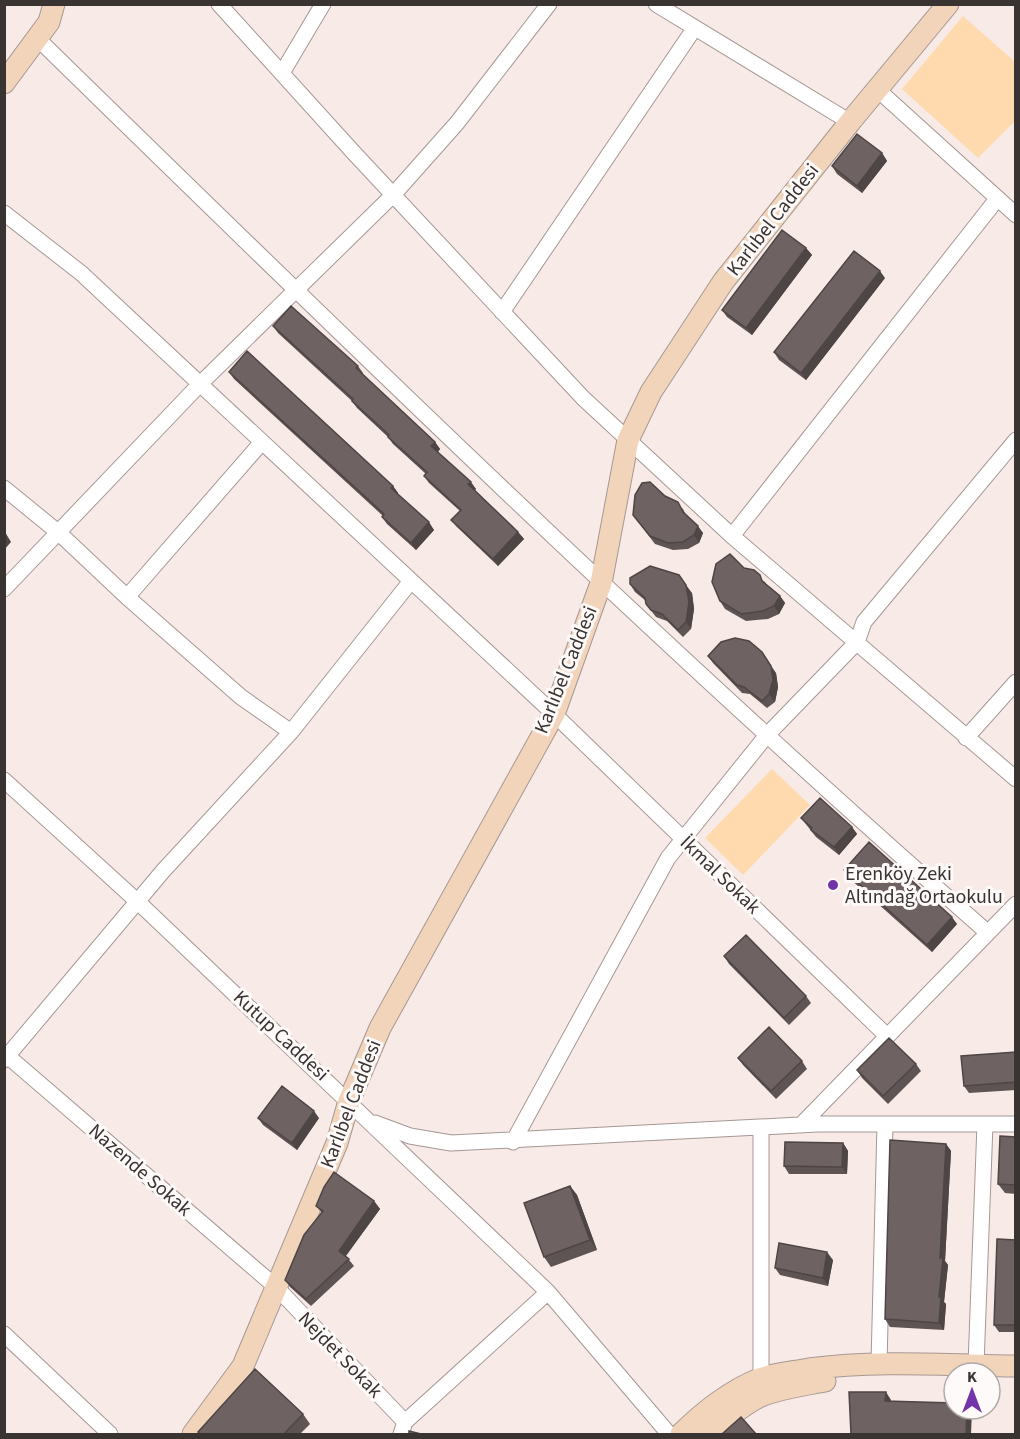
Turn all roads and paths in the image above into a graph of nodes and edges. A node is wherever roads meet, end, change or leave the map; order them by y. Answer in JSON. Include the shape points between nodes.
{"nodes":[{"id":1,"x":54,"y":4,"type":"edge"},
{"id":2,"x":219,"y":4,"type":"edge"},
{"id":3,"x":323,"y":4,"type":"edge"},
{"id":4,"x":549,"y":4,"type":"edge"},
{"id":5,"x":656,"y":4,"type":"edge"},
{"id":6,"x":948,"y":4,"type":"edge"},
{"id":7,"x":694,"y":29,"type":"junction"},
{"id":8,"x":37,"y":38,"type":"junction"},
{"id":9,"x":282,"y":73,"type":"junction"},
{"id":10,"x":4,"y":83,"type":"edge"},
{"id":11,"x":878,"y":90,"type":"junction"},
{"id":12,"x":850,"y":122,"type":"junction"},
{"id":13,"x":393,"y":195,"type":"junction"},
{"id":14,"x":997,"y":199,"type":"junction"},
{"id":15,"x":4,"y":213,"type":"edge"},
{"id":16,"x":1016,"y":215,"type":"edge"},
{"id":17,"x":295,"y":291,"type":"junction"},
{"id":18,"x":502,"y":312,"type":"junction"},
{"id":19,"x":200,"y":384,"type":"junction"},
{"id":20,"x":628,"y":440,"type":"junction"},
{"id":21,"x":1016,"y":440,"type":"edge"},
{"id":22,"x":262,"y":442,"type":"junction"},
{"id":23,"x":4,"y":488,"type":"edge"},
{"id":24,"x":58,"y":533,"type":"junction"},
{"id":25,"x":732,"y":536,"type":"junction"},
{"id":26,"x":411,"y":581,"type":"junction"},
{"id":27,"x":601,"y":583,"type":"junction"},
{"id":28,"x":4,"y":589,"type":"edge"},
{"id":29,"x":127,"y":597,"type":"junction"},
{"id":30,"x":857,"y":642,"type":"junction"},
{"id":31,"x":1016,"y":682,"type":"edge"},
{"id":32,"x":554,"y":714,"type":"junction"},
{"id":33,"x":291,"y":732,"type":"junction"},
{"id":34,"x":767,"y":735,"type":"junction"},
{"id":35,"x":966,"y":738,"type":"junction"},
{"id":36,"x":1016,"y":779,"type":"edge"},
{"id":37,"x":4,"y":780,"type":"edge"},
{"id":38,"x":684,"y":840,"type":"junction"},
{"id":39,"x":138,"y":902,"type":"junction"},
{"id":40,"x":1016,"y":904,"type":"edge"},
{"id":41,"x":987,"y":932,"type":"junction"},
{"id":42,"x":886,"y":1035,"type":"junction"},
{"id":43,"x":6,"y":1057,"type":"edge"},
{"id":44,"x":349,"y":1101,"type":"junction"},
{"id":45,"x":370,"y":1121,"type":"junction"},
{"id":46,"x":885,"y":1124,"type":"junction"},
{"id":47,"x":985,"y":1124,"type":"junction"},
{"id":48,"x":1016,"y":1124,"type":"edge"},
{"id":49,"x":801,"y":1125,"type":"junction"},
{"id":50,"x":761,"y":1128,"type":"junction"},
{"id":51,"x":513,"y":1142,"type":"junction"},
{"id":52,"x":276,"y":1287,"type":"junction"},
{"id":53,"x":548,"y":1292,"type":"junction"},
{"id":54,"x":5,"y":1335,"type":"edge"},
{"id":55,"x":983,"y":1361,"type":"edge"},
{"id":56,"x":879,"y":1364,"type":"junction"},
{"id":57,"x":942,"y":1369,"type":"edge"},
{"id":58,"x":942,"y":1379,"type":"edge"},
{"id":59,"x":761,"y":1387,"type":"junction"},
{"id":60,"x":403,"y":1428,"type":"edge"},
{"id":61,"x":110,"y":1434,"type":"edge"},
{"id":62,"x":193,"y":1434,"type":"edge"},
{"id":63,"x":669,"y":1434,"type":"edge"},
{"id":64,"x":681,"y":1434,"type":"edge"},
{"id":65,"x":708,"y":1434,"type":"edge"}],
"edges":[{"from":1,"to":8,"type":"street","via":[[49,22]]},
{"from":2,"to":9,"type":"street"},
{"from":3,"to":9,"type":"street"},
{"from":4,"to":13,"type":"street","via":[[457,123]]},
{"from":5,"to":7,"type":"street"},
{"from":6,"to":11,"type":"street","name":"Karlıbel Caddesi"},
{"from":7,"to":12,"type":"street"},
{"from":7,"to":18,"type":"street"},
{"from":8,"to":10,"type":"street"},
{"from":8,"to":17,"type":"street"},
{"from":9,"to":13,"type":"street"},
{"from":11,"to":12,"type":"street","name":"Karlıbel Caddesi"},
{"from":11,"to":14,"type":"street"},
{"from":12,"to":20,"type":"street","name":"Karlıbel Caddesi","via":[[723,282],[651,392]]},
{"from":13,"to":17,"type":"street"},
{"from":13,"to":18,"type":"street"},
{"from":14,"to":16,"type":"street"},
{"from":14,"to":25,"type":"street"},
{"from":15,"to":19,"type":"street","name":"İkmal Sokak","via":[[81,273]]},
{"from":17,"to":19,"type":"street"},
{"from":17,"to":27,"type":"street"},
{"from":18,"to":20,"type":"street"},
{"from":19,"to":22,"type":"street","name":"İkmal Sokak"},
{"from":19,"to":24,"type":"street"},
{"from":20,"to":25,"type":"street"},
{"from":20,"to":27,"type":"street","name":"Karlıbel Caddesi"},
{"from":21,"to":30,"type":"street","via":[[864,622]]},
{"from":22,"to":26,"type":"street","name":"İkmal Sokak"},
{"from":22,"to":29,"type":"street"},
{"from":23,"to":24,"type":"street"},
{"from":24,"to":28,"type":"street"},
{"from":24,"to":29,"type":"street"},
{"from":25,"to":30,"type":"street"},
{"from":26,"to":32,"type":"street","name":"İkmal Sokak"},
{"from":26,"to":33,"type":"street"},
{"from":27,"to":32,"type":"street","name":"Karlıbel Caddesi"},
{"from":27,"to":34,"type":"street"},
{"from":29,"to":33,"type":"street","via":[[241,696]]},
{"from":30,"to":34,"type":"street"},
{"from":30,"to":35,"type":"street"},
{"from":31,"to":35,"type":"street"},
{"from":32,"to":38,"type":"street","name":"İkmal Sokak"},
{"from":32,"to":44,"type":"street","name":"Karlıbel Caddesi","via":[[380,1028]]},
{"from":33,"to":39,"type":"street"},
{"from":34,"to":38,"type":"street"},
{"from":34,"to":41,"type":"street"},
{"from":35,"to":36,"type":"street"},
{"from":37,"to":39,"type":"street","name":"Kutup Caddesi"},
{"from":38,"to":42,"type":"street","name":"İkmal Sokak"},
{"from":38,"to":51,"type":"street","via":[[668,858]]},
{"from":39,"to":43,"type":"street"},
{"from":39,"to":44,"type":"street","name":"Kutup Caddesi"},
{"from":40,"to":41,"type":"street"},
{"from":41,"to":42,"type":"street"},
{"from":42,"to":49,"type":"street"},
{"from":43,"to":52,"type":"street","name":"Nazende Sokak"},
{"from":44,"to":45,"type":"street","name":"Kutup Caddesi"},
{"from":44,"to":52,"type":"street","name":"Karlıbel Caddesi","via":[[337,1143]]},
{"from":45,"to":51,"type":"street","via":[[410,1136],[451,1143]]},
{"from":45,"to":53,"type":"street","name":"Kutup Caddesi"},
{"from":46,"to":47,"type":"street"},
{"from":46,"to":49,"type":"street"},
{"from":46,"to":56,"type":"street"},
{"from":47,"to":48,"type":"street"},
{"from":47,"to":55,"type":"street"},
{"from":49,"to":50,"type":"street"},
{"from":50,"to":51,"type":"street"},
{"from":50,"to":59,"type":"street"},
{"from":52,"to":60,"type":"street","name":"Nejdet Sokak"},
{"from":52,"to":62,"type":"street","name":"Karlıbel Caddesi","via":[[243,1366]]},
{"from":53,"to":60,"type":"street"},
{"from":53,"to":63,"type":"street","name":"Kutup Caddesi"},
{"from":54,"to":61,"type":"street"},
{"from":56,"to":57,"type":"street"},
{"from":56,"to":59,"type":"street","via":[[843,1364]]},
{"from":58,"to":59,"type":"street","via":[[843,1379]]},
{"from":59,"to":64,"type":"street","via":[[725,1396]]},
{"from":59,"to":65,"type":"street"}]}
